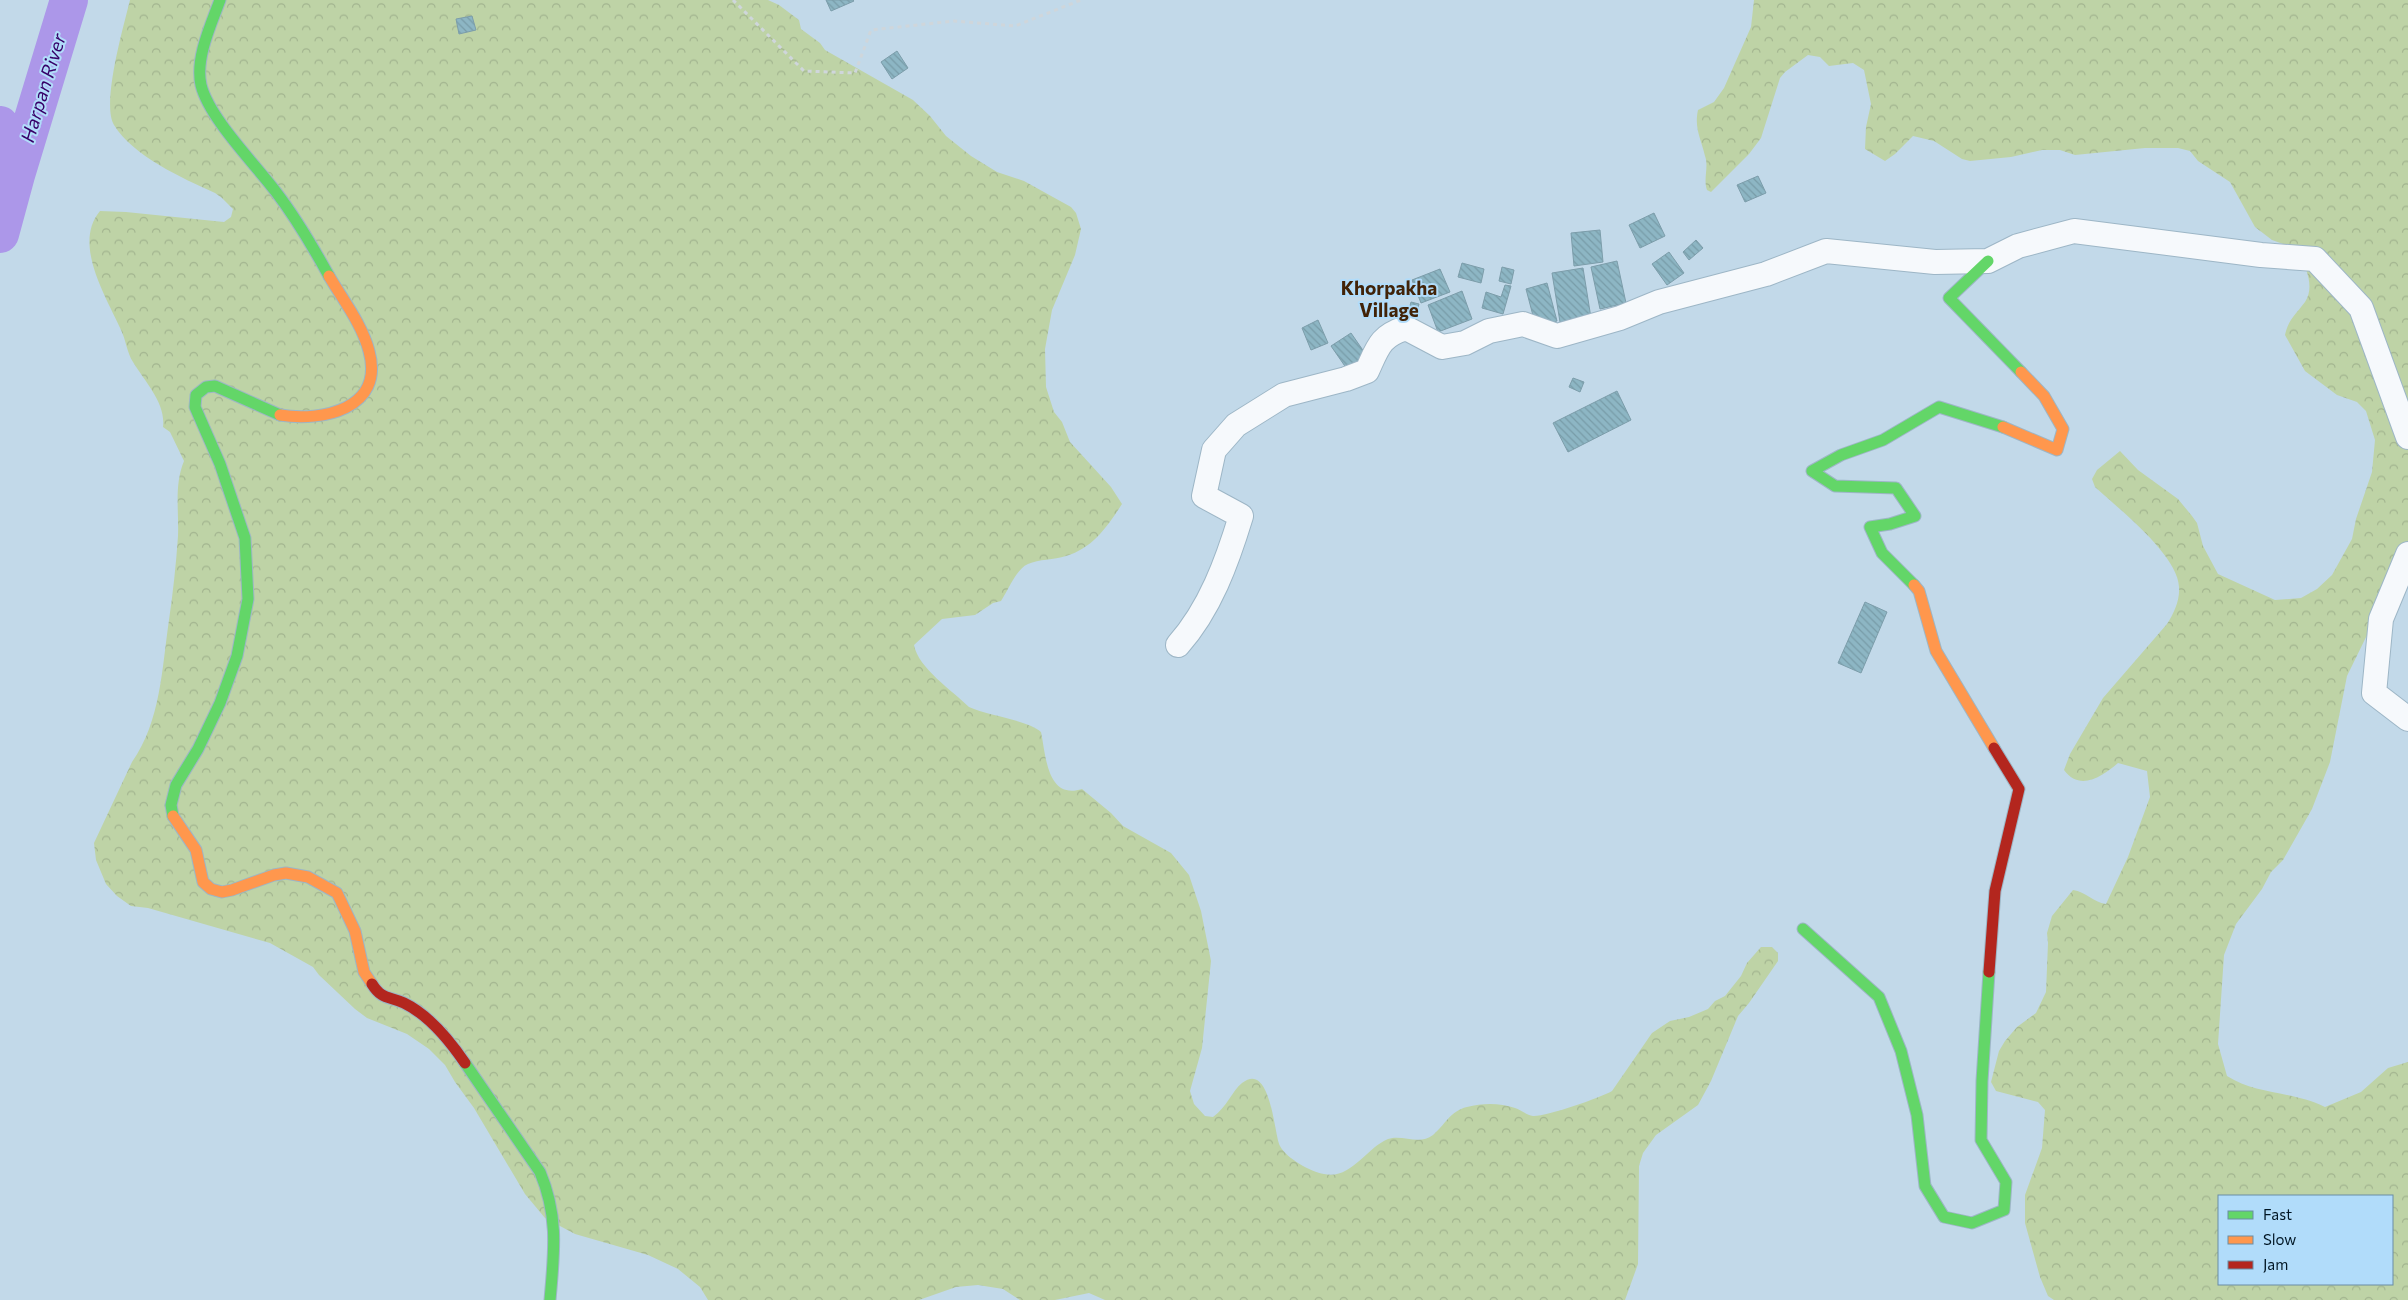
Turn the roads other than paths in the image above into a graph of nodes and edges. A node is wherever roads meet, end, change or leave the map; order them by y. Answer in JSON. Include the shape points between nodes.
{"nodes":[{"id":1,"x":220,"y":0,"type":"edge"},
{"id":2,"x":1988,"y":260,"type":"junction"},
{"id":3,"x":2408,"y":437,"type":"edge"},
{"id":4,"x":2408,"y":554,"type":"edge"},
{"id":5,"x":1178,"y":645,"type":"dead end"},
{"id":6,"x":2408,"y":719,"type":"edge"},
{"id":7,"x":1803,"y":929,"type":"dead end"},
{"id":8,"x":550,"y":1300,"type":"edge"}],
"edges":[{"from":1,"to":8,"type":"street","via":[[203,51],[201,85],[221,122],[306,236],[361,332],[371,359],[369,381],[362,394],[353,404],[333,415],[304,417],[271,413],[214,386],[204,387],[196,395],[195,407],[220,464],[245,538],[248,599],[237,656],[220,704],[176,785],[171,805],[173,816],[196,850],[202,882],[211,889],[232,890],[286,873],[308,877],[337,893],[355,932],[364,972],[374,989],[383,997],[404,1003],[433,1024],[458,1052],[540,1172],[550,1192],[556,1221]]},
{"from":2,"to":3,"type":"street","via":[[2018,246],[2074,231],[2315,259],[2361,308]]},
{"from":2,"to":5,"type":"street","via":[[1935,262],[1826,251],[1766,274],[1659,302],[1620,318],[1557,336],[1523,324],[1489,331],[1465,343],[1442,347],[1406,328],[1389,334],[1368,371],[1284,395],[1236,425],[1214,450],[1204,496],[1241,516],[1224,570],[1188,634]]},
{"from":2,"to":7,"type":"street","via":[[1949,298],[2044,396],[2063,429],[2056,450],[2015,431],[1939,408],[1883,440],[1841,455],[1812,471],[1835,486],[1896,488],[1915,516],[1870,528],[1882,554],[1919,591],[1936,651],[2019,789],[1995,891],[1982,1081],[1981,1140],[2006,1182],[2004,1210],[1972,1223],[1944,1217],[1925,1186],[1917,1115],[1901,1051],[1880,997]]},
{"from":4,"to":6,"type":"street","via":[[2381,619],[2374,693]]}]}
